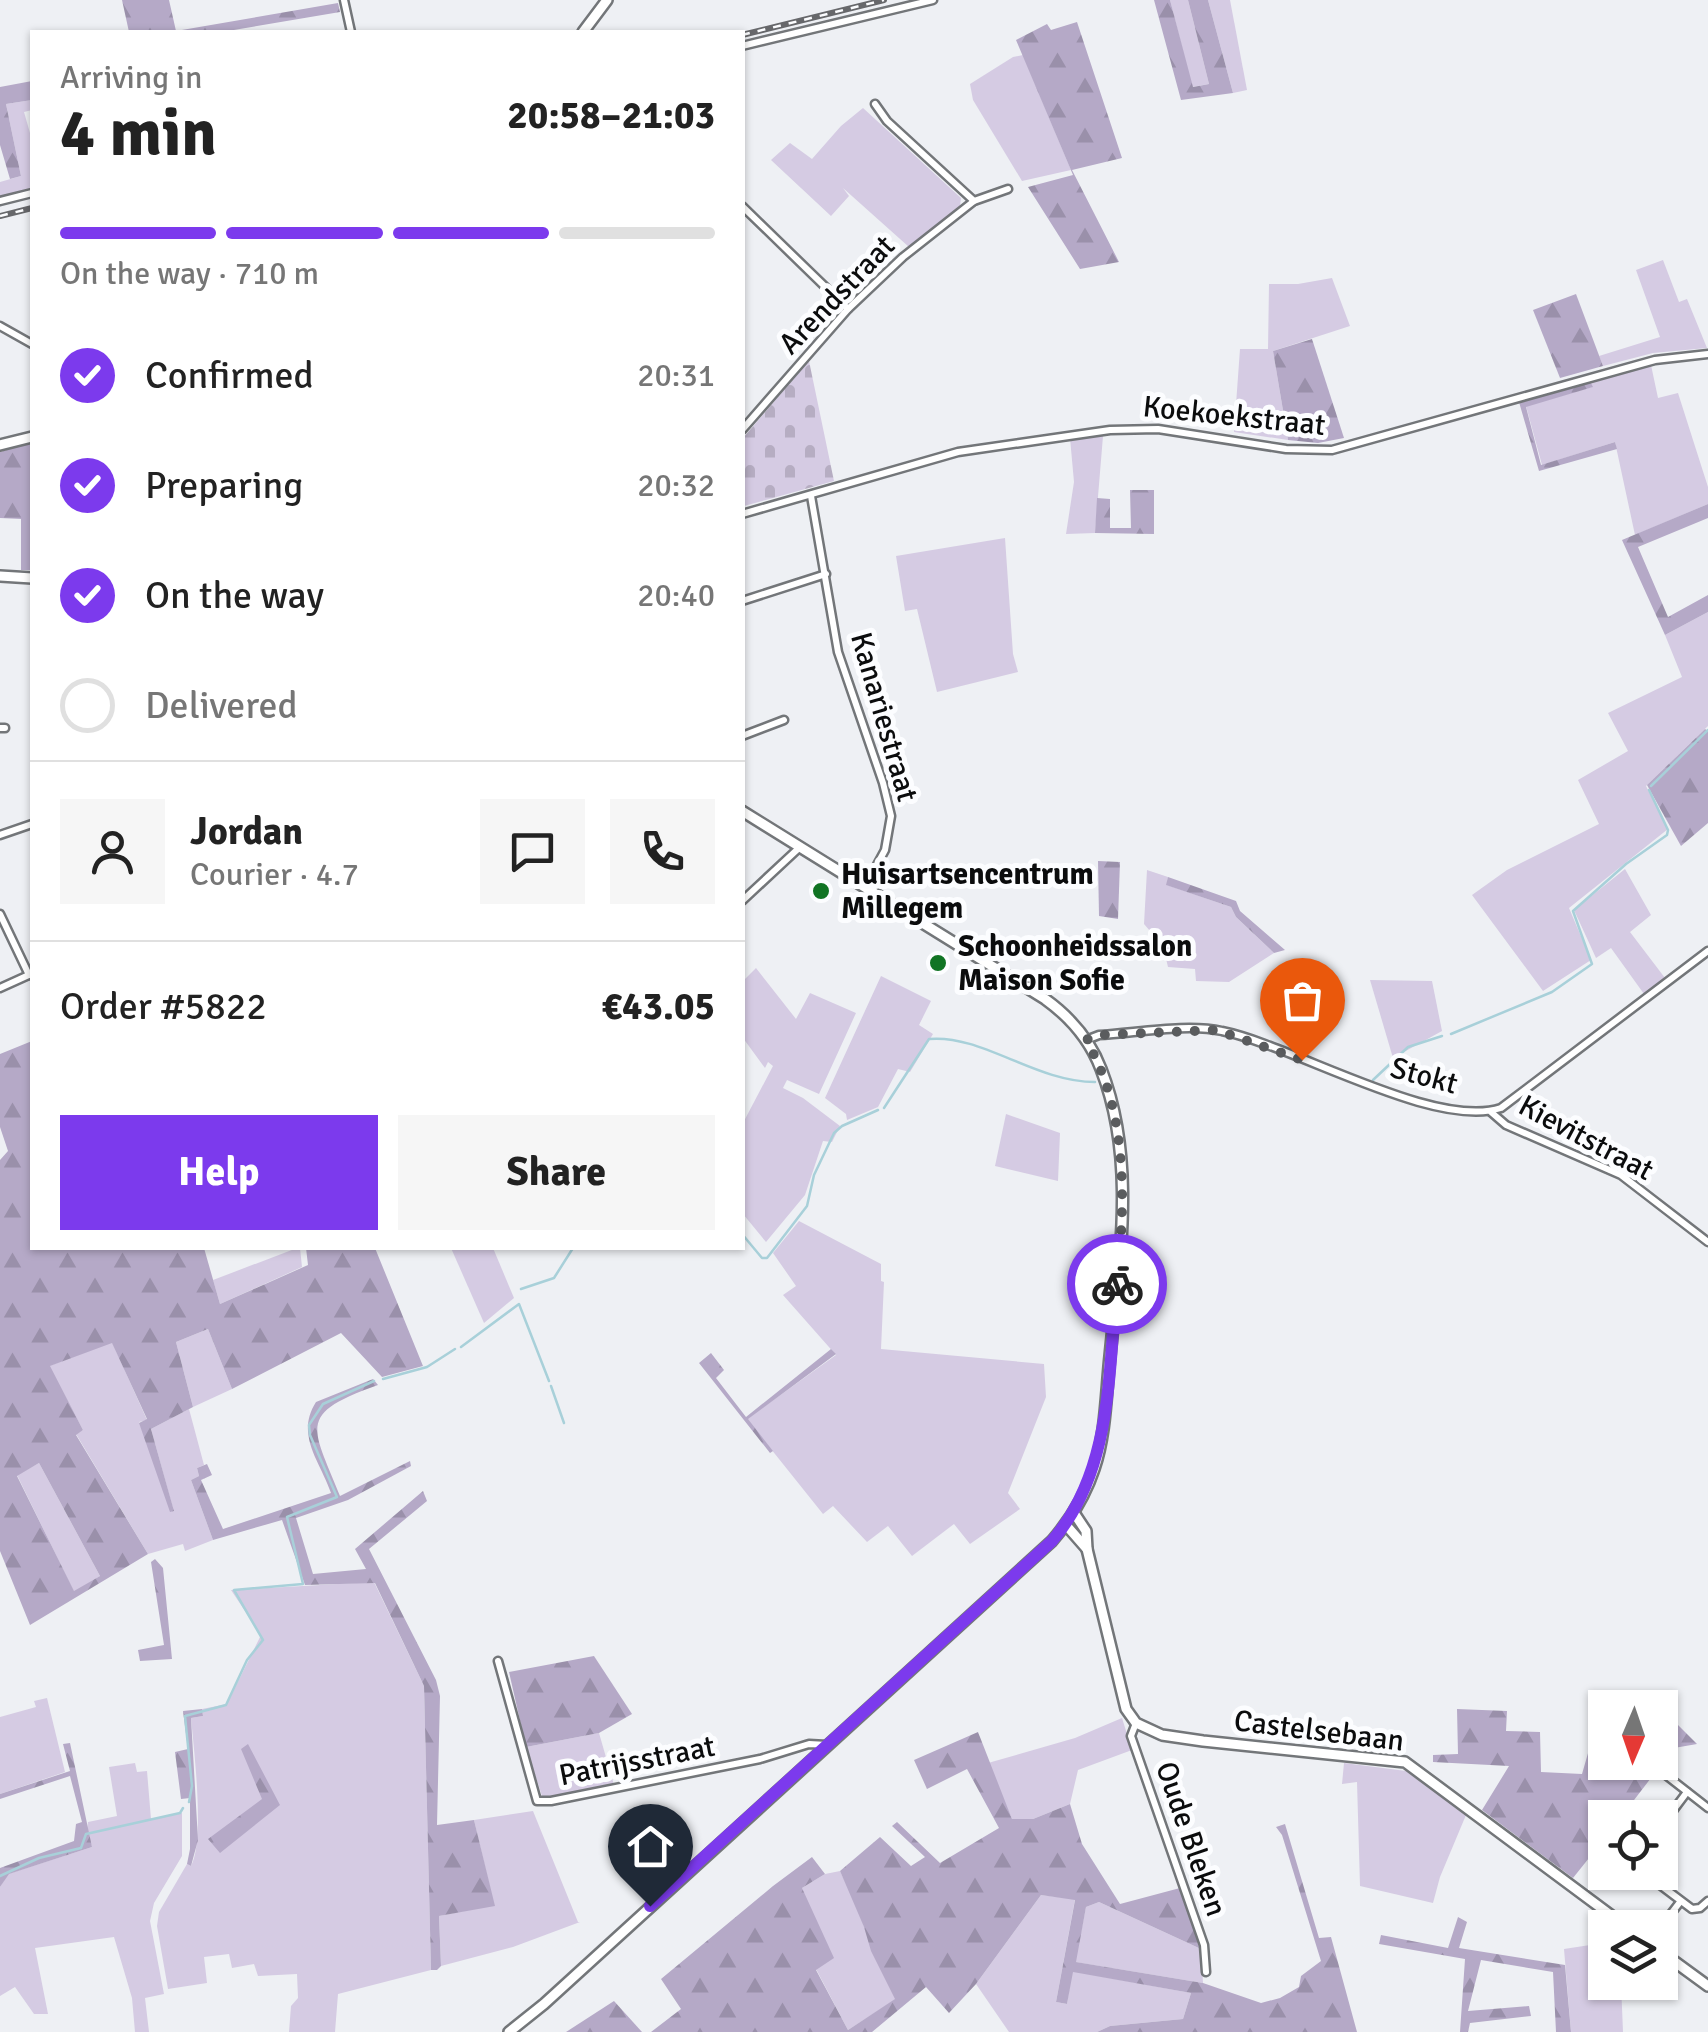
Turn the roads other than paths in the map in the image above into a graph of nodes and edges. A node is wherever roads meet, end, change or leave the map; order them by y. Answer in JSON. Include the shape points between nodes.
{"nodes":[{"id":1,"x":344,"y":0,"type":"edge"},
{"id":2,"x":606,"y":0,"type":"edge"},
{"id":3,"x":933,"y":0,"type":"edge"},
{"id":4,"x":352,"y":30,"type":"edge"},
{"id":5,"x":584,"y":30,"type":"edge"},
{"id":6,"x":745,"y":45,"type":"edge"},
{"id":7,"x":875,"y":104,"type":"dead end"},
{"id":8,"x":1008,"y":189,"type":"dead end"},
{"id":9,"x":30,"y":194,"type":"edge"},
{"id":10,"x":0,"y":201,"type":"edge"},
{"id":11,"x":974,"y":202,"type":"junction"},
{"id":12,"x":745,"y":209,"type":"edge"},
{"id":13,"x":848,"y":309,"type":"junction"},
{"id":14,"x":0,"y":326,"type":"edge"},
{"id":15,"x":30,"y":343,"type":"edge"},
{"id":16,"x":1708,"y":354,"type":"edge"},
{"id":17,"x":745,"y":427,"type":"edge"},
{"id":18,"x":30,"y":438,"type":"edge"},
{"id":19,"x":0,"y":445,"type":"edge"},
{"id":20,"x":810,"y":496,"type":"junction"},
{"id":21,"x":745,"y":513,"type":"edge"},
{"id":22,"x":826,"y":574,"type":"junction"},
{"id":23,"x":0,"y":576,"type":"edge"},
{"id":24,"x":30,"y":578,"type":"edge"},
{"id":25,"x":745,"y":600,"type":"edge"},
{"id":26,"x":784,"y":720,"type":"dead end"},
{"id":27,"x":745,"y":735,"type":"edge"},
{"id":28,"x":745,"y":813,"type":"edge"},
{"id":29,"x":30,"y":825,"type":"edge"},
{"id":30,"x":0,"y":835,"type":"edge"},
{"id":31,"x":800,"y":846,"type":"junction"},
{"id":32,"x":865,"y":887,"type":"junction"},
{"id":33,"x":745,"y":898,"type":"edge"},
{"id":34,"x":0,"y":914,"type":"edge"},
{"id":35,"x":1708,"y":950,"type":"edge"},
{"id":36,"x":30,"y":972,"type":"edge"},
{"id":37,"x":30,"y":974,"type":"edge"},
{"id":38,"x":0,"y":988,"type":"edge"},
{"id":39,"x":1086,"y":1040,"type":"junction"},
{"id":40,"x":1490,"y":1111,"type":"junction"},
{"id":41,"x":1708,"y":1242,"type":"edge"},
{"id":42,"x":1074,"y":1512,"type":"junction"},
{"id":43,"x":1066,"y":1525,"type":"junction"},
{"id":44,"x":1087,"y":1549,"type":"junction"},
{"id":45,"x":498,"y":1661,"type":"dead end"},
{"id":46,"x":1136,"y":1723,"type":"junction"},
{"id":47,"x":828,"y":1745,"type":"junction"},
{"id":48,"x":1671,"y":1780,"type":"edge"},
{"id":49,"x":1687,"y":1792,"type":"junction"},
{"id":50,"x":1678,"y":1804,"type":"edge"},
{"id":51,"x":1708,"y":1808,"type":"edge"},
{"id":52,"x":1665,"y":1890,"type":"edge"},
{"id":53,"x":1708,"y":1901,"type":"edge"},
{"id":54,"x":1680,"y":1902,"type":"junction"},
{"id":55,"x":1604,"y":1910,"type":"edge"},
{"id":56,"x":1674,"y":1910,"type":"edge"},
{"id":57,"x":1678,"y":1964,"type":"edge"},
{"id":58,"x":1206,"y":1972,"type":"dead end"},
{"id":59,"x":1708,"y":1986,"type":"edge"},
{"id":60,"x":509,"y":2032,"type":"edge"}],
"edges":[{"from":1,"to":4,"type":"street"},
{"from":2,"to":5,"type":"street"},
{"from":3,"to":6,"type":"street"},
{"from":7,"to":11,"type":"street"},
{"from":8,"to":11,"type":"street","name":"Arendstraat"},
{"from":9,"to":10,"type":"street"},
{"from":11,"to":13,"type":"street","name":"Arendstraat"},
{"from":12,"to":13,"type":"street"},
{"from":13,"to":17,"type":"street","name":"Arendstraat"},
{"from":14,"to":15,"type":"street"},
{"from":16,"to":20,"type":"street","name":"Koekoekstraat","via":[[1655,360],[1332,450],[1126,428],[958,452]]},
{"from":18,"to":19,"type":"street"},
{"from":20,"to":21,"type":"street","name":"Koekoekstraat"},
{"from":20,"to":22,"type":"street","name":"Kanariestraat"},
{"from":22,"to":25,"type":"street"},
{"from":22,"to":32,"type":"street","name":"Kanariestraat","via":[[838,652],[891,816],[885,850]]},
{"from":23,"to":24,"type":"street"},
{"from":26,"to":27,"type":"street"},
{"from":28,"to":31,"type":"street"},
{"from":29,"to":30,"type":"street"},
{"from":31,"to":32,"type":"street"},
{"from":31,"to":33,"type":"street"},
{"from":32,"to":39,"type":"street","via":[[1045,999]]},
{"from":34,"to":36,"type":"street"},
{"from":35,"to":40,"type":"street","name":"Stokt"},
{"from":37,"to":38,"type":"street"},
{"from":39,"to":40,"type":"street","name":"Stokt","via":[[1216,1030],[1412,1099]]},
{"from":39,"to":42,"type":"street","via":[[1106,1084],[1123,1215],[1100,1450]]},
{"from":40,"to":41,"type":"street","name":"Kievitstraat","via":[[1506,1125],[1621,1175]]},
{"from":42,"to":43,"type":"street"},
{"from":42,"to":44,"type":"street"},
{"from":43,"to":44,"type":"street"},
{"from":43,"to":47,"type":"street"},
{"from":44,"to":46,"type":"street","via":[[1126,1709]]},
{"from":45,"to":47,"type":"street","name":"Patrijsstraat","via":[[537,1801]]},
{"from":46,"to":55,"type":"street","name":"Castelsebaan","via":[[1203,1741],[1405,1762]]},
{"from":46,"to":58,"type":"street","name":"Oude Bleken","via":[[1131,1736],[1204,1945]]},
{"from":47,"to":60,"type":"street"},
{"from":48,"to":49,"type":"street"},
{"from":49,"to":50,"type":"street"},
{"from":49,"to":51,"type":"street"},
{"from":52,"to":54,"type":"street"},
{"from":53,"to":54,"type":"street","via":[[1700,1908]]},
{"from":54,"to":56,"type":"street"},
{"from":57,"to":59,"type":"street"}]}
